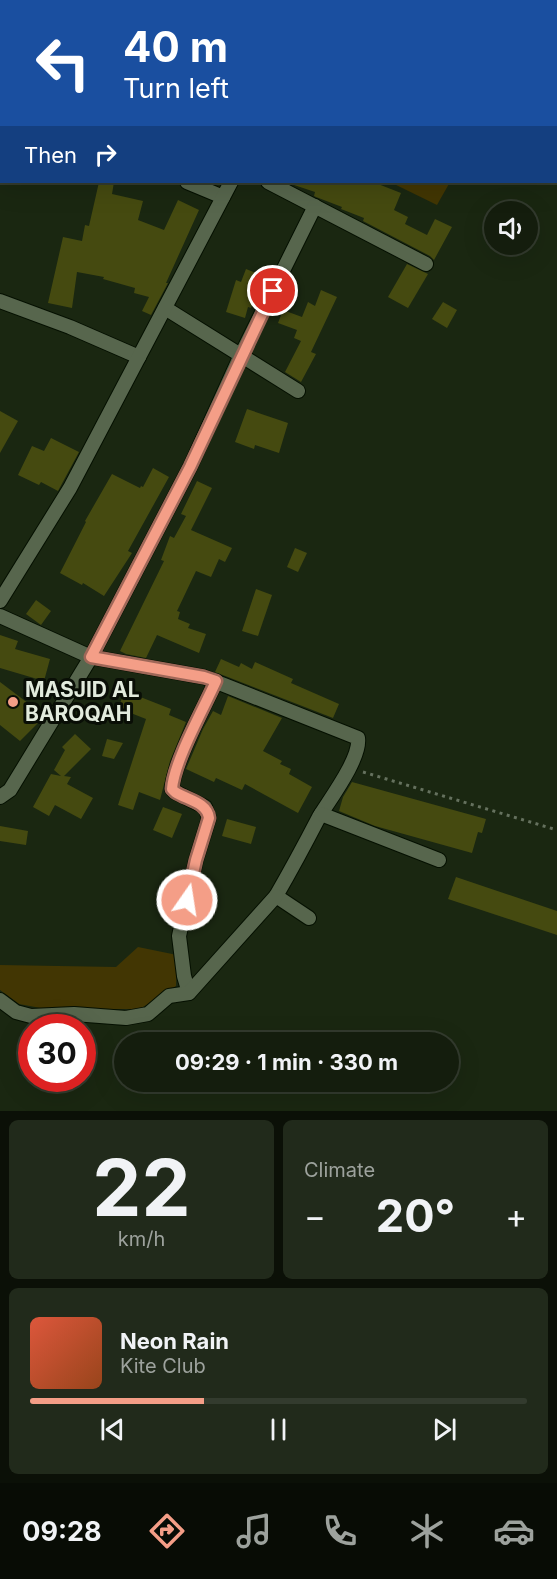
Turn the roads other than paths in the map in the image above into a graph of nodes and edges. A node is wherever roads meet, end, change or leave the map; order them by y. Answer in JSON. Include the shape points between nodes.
{"nodes":[{"id":1,"x":189,"y":183,"type":"edge"},
{"id":2,"x":230,"y":183,"type":"edge"},
{"id":3,"x":270,"y":183,"type":"edge"},
{"id":4,"x":223,"y":197,"type":"junction"},
{"id":5,"x":315,"y":206,"type":"junction"},
{"id":6,"x":426,"y":264,"type":"dead end"},
{"id":7,"x":0,"y":301,"type":"edge"},
{"id":8,"x":165,"y":308,"type":"junction"},
{"id":9,"x":241,"y":355,"type":"junction"},
{"id":10,"x":139,"y":357,"type":"junction"},
{"id":11,"x":298,"y":391,"type":"dead end"},
{"id":12,"x":0,"y":601,"type":"edge"},
{"id":13,"x":0,"y":616,"type":"edge"},
{"id":14,"x":91,"y":657,"type":"junction"},
{"id":15,"x":210,"y":679,"type":"junction"},
{"id":16,"x":0,"y":797,"type":"edge"},
{"id":17,"x":321,"y":814,"type":"junction"},
{"id":18,"x":439,"y":860,"type":"dead end"},
{"id":19,"x":276,"y":896,"type":"junction"},
{"id":20,"x":309,"y":918,"type":"dead end"},
{"id":21,"x":189,"y":993,"type":"junction"},
{"id":22,"x":0,"y":1000,"type":"edge"}],
"edges":[{"from":1,"to":4,"type":"street"},
{"from":2,"to":4,"type":"street"},
{"from":3,"to":5,"type":"street"},
{"from":4,"to":8,"type":"street"},
{"from":5,"to":6,"type":"street"},
{"from":5,"to":9,"type":"street"},
{"from":7,"to":10,"type":"street"},
{"from":8,"to":9,"type":"street"},
{"from":8,"to":10,"type":"street"},
{"from":9,"to":11,"type":"street"},
{"from":9,"to":14,"type":"street","via":[[190,467]]},
{"from":10,"to":12,"type":"street","via":[[70,488]]},
{"from":13,"to":14,"type":"street"},
{"from":14,"to":15,"type":"street"},
{"from":14,"to":16,"type":"street","via":[[10,790]]},
{"from":15,"to":17,"type":"street","via":[[355,736],[358,743],[350,768]]},
{"from":15,"to":21,"type":"street","via":[[172,789],[205,807],[209,818],[179,936]]},
{"from":17,"to":18,"type":"street"},
{"from":17,"to":19,"type":"street"},
{"from":19,"to":20,"type":"street"},
{"from":19,"to":21,"type":"street"},
{"from":21,"to":22,"type":"street","via":[[169,996],[148,1014],[126,1018],[30,1016],[16,1012]]}]}
